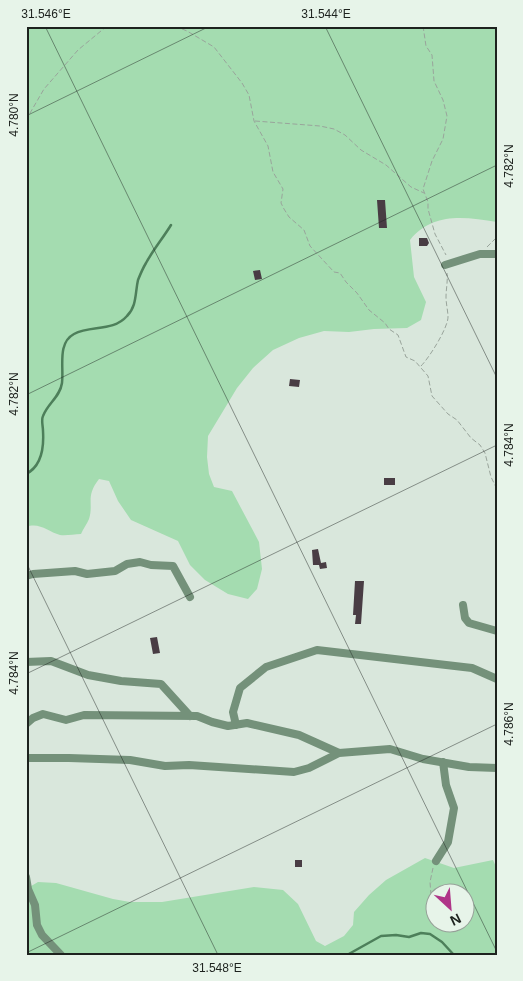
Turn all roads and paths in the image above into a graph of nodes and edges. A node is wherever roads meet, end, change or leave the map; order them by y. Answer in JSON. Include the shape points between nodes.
{"nodes":[{"id":1,"x":107,"y":26,"type":"edge"},
{"id":2,"x":175,"y":26,"type":"edge"},
{"id":3,"x":424,"y":26,"type":"edge"},
{"id":4,"x":26,"y":120,"type":"edge"},
{"id":5,"x":254,"y":121,"type":"junction"},
{"id":6,"x":425,"y":194,"type":"junction"},
{"id":7,"x":497,"y":237,"type":"edge"},
{"id":8,"x":480,"y":254,"type":"junction"},
{"id":9,"x":497,"y":254,"type":"edge"},
{"id":10,"x":446,"y":265,"type":"junction"},
{"id":11,"x":420,"y":366,"type":"junction"},
{"id":12,"x":497,"y":489,"type":"edge"},
{"id":13,"x":26,"y":576,"type":"edge"},
{"id":14,"x":190,"y":597,"type":"dead end"},
{"id":15,"x":463,"y":605,"type":"dead end"},
{"id":16,"x":497,"y":631,"type":"edge"},
{"id":17,"x":26,"y":662,"type":"edge"},
{"id":18,"x":497,"y":679,"type":"edge"},
{"id":19,"x":190,"y":716,"type":"junction"},
{"id":20,"x":26,"y":724,"type":"edge"},
{"id":21,"x":236,"y":725,"type":"junction"},
{"id":22,"x":339,"y":753,"type":"junction"},
{"id":23,"x":26,"y":758,"type":"edge"},
{"id":24,"x":443,"y":762,"type":"junction"},
{"id":25,"x":497,"y":768,"type":"edge"},
{"id":26,"x":436,"y":861,"type":"joint"},
{"id":27,"x":26,"y":877,"type":"edge"},
{"id":28,"x":430,"y":884,"type":"edge"},
{"id":29,"x":61,"y":955,"type":"edge"}],
"edges":[{"from":1,"to":4,"type":"path","via":[[78,50],[44,90]]},
{"from":2,"to":5,"type":"path","via":[[214,47],[249,95]]},
{"from":3,"to":6,"type":"path","via":[[426,46],[432,55],[434,81],[447,116],[443,139],[426,177]]},
{"from":5,"to":6,"type":"path","via":[[334,129],[386,165],[412,188]]},
{"from":5,"to":11,"type":"path","via":[[268,146],[273,172],[282,189],[281,203],[289,217],[304,230],[310,246],[324,262],[334,272],[340,273],[369,310],[398,335],[406,357]]},
{"from":6,"to":10,"type":"path","via":[[435,234],[448,260]]},
{"from":7,"to":8,"type":"path"},
{"from":8,"to":9,"type":"street"},
{"from":8,"to":10,"type":"street"},
{"from":10,"to":11,"type":"path","via":[[446,326],[432,353]]},
{"from":11,"to":12,"type":"path","via":[[428,376],[432,396],[484,453]]},
{"from":13,"to":14,"type":"street","via":[[115,571],[127,564],[140,562],[165,564],[173,566]]},
{"from":15,"to":16,"type":"street","via":[[465,618],[470,622]]},
{"from":17,"to":19,"type":"street","via":[[51,661],[88,675],[161,684]]},
{"from":18,"to":21,"type":"street","via":[[472,668],[317,650],[266,667],[240,688],[233,712]]},
{"from":19,"to":20,"type":"street","via":[[84,715],[66,720],[43,714]]},
{"from":19,"to":21,"type":"street","via":[[228,726]]},
{"from":21,"to":22,"type":"street","via":[[247,723],[299,735]]},
{"from":22,"to":23,"type":"street","via":[[294,772],[165,766],[130,760]]},
{"from":22,"to":24,"type":"street","via":[[390,749]]},
{"from":24,"to":25,"type":"street"},
{"from":24,"to":26,"type":"street","via":[[454,808],[448,842]]},
{"from":26,"to":28,"type":"path"},
{"from":27,"to":29,"type":"street","via":[[35,905],[37,925]]}]}
